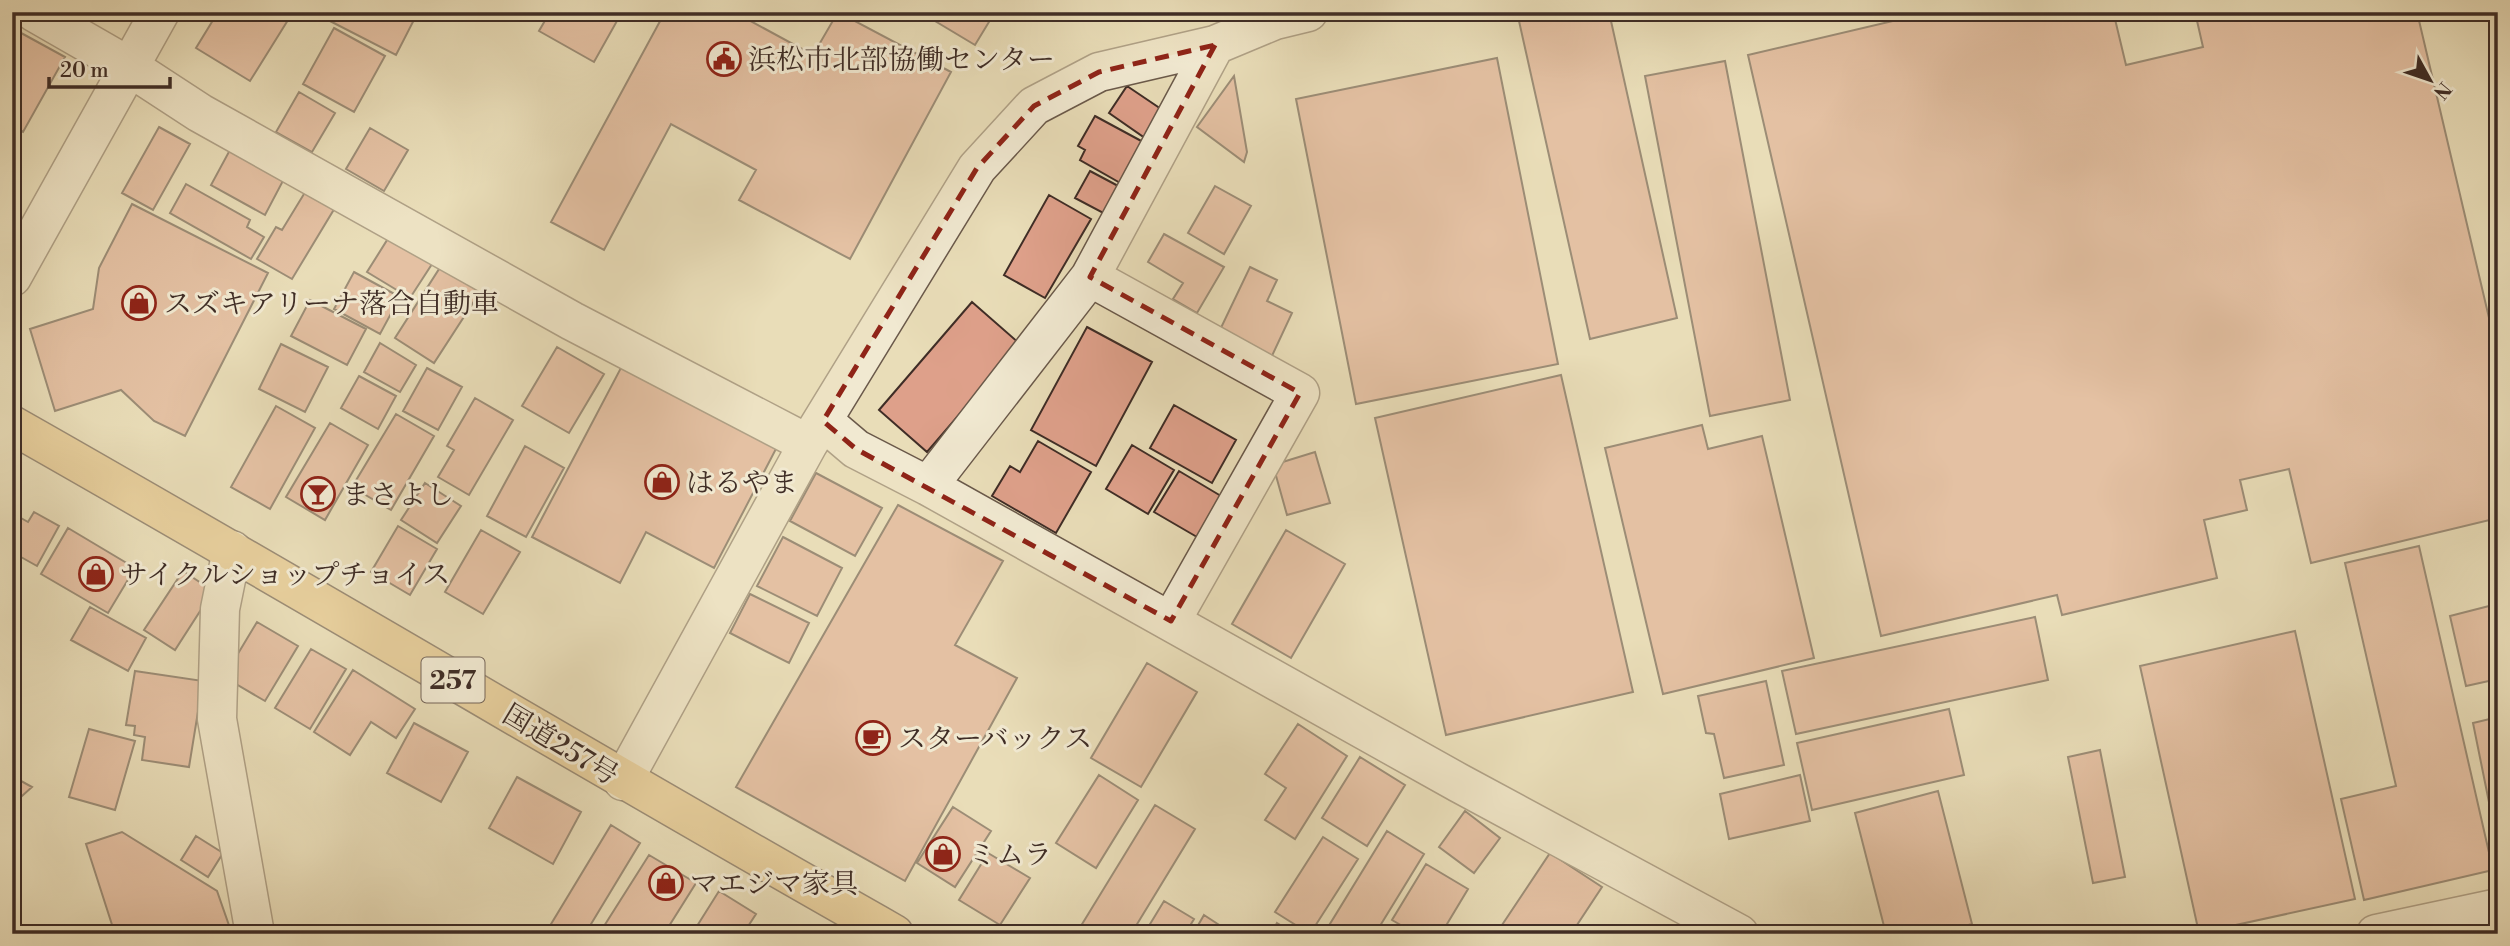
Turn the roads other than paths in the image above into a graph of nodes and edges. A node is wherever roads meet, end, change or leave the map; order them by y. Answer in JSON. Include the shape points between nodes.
{"nodes":[{"id":1,"x":34,"y":12,"type":"edge"},
{"id":2,"x":160,"y":12,"type":"edge"},
{"id":3,"x":1308,"y":12,"type":"edge"},
{"id":4,"x":1215,"y":44,"type":"junction"},
{"id":5,"x":128,"y":66,"type":"junction"},
{"id":6,"x":12,"y":277,"type":"edge"},
{"id":7,"x":1090,"y":277,"type":"junction"},
{"id":8,"x":12,"y":425,"type":"edge"},
{"id":9,"x":816,"y":433,"type":"junction"},
{"id":10,"x":928,"y":486,"type":"junction"},
{"id":11,"x":232,"y":550,"type":"junction"},
{"id":12,"x":1171,"y":621,"type":"junction"},
{"id":13,"x":623,"y":781,"type":"junction"},
{"id":14,"x":2498,"y":908,"type":"edge"},
{"id":15,"x":2420,"y":930,"type":"edge"},
{"id":16,"x":255,"y":934,"type":"edge"},
{"id":17,"x":894,"y":934,"type":"edge"},
{"id":18,"x":1739,"y":934,"type":"edge"},
{"id":19,"x":2376,"y":934,"type":"edge"}],
"edges":[{"from":1,"to":5,"type":"street"},
{"from":2,"to":5,"type":"street"},
{"from":3,"to":4,"type":"street"},
{"from":4,"to":7,"type":"street"},
{"from":4,"to":9,"type":"street","via":[[1100,72],[1034,106],[977,168]]},
{"from":5,"to":6,"type":"street"},
{"from":5,"to":9,"type":"street","via":[[200,113],[572,321]]},
{"from":7,"to":10,"type":"street"},
{"from":7,"to":12,"type":"street","via":[[1300,393]]},
{"from":8,"to":11,"type":"highway","name":"国道257号","number":"257"},
{"from":9,"to":10,"type":"street"},
{"from":9,"to":13,"type":"street"},
{"from":10,"to":12,"type":"street"},
{"from":11,"to":13,"type":"highway","name":"国道257号","number":"257"},
{"from":11,"to":16,"type":"street","via":[[220,609],[217,719]]},
{"from":12,"to":18,"type":"street"},
{"from":13,"to":17,"type":"highway","name":"国道257号","number":"257"},
{"from":14,"to":15,"type":"street"},
{"from":15,"to":19,"type":"street"}]}
